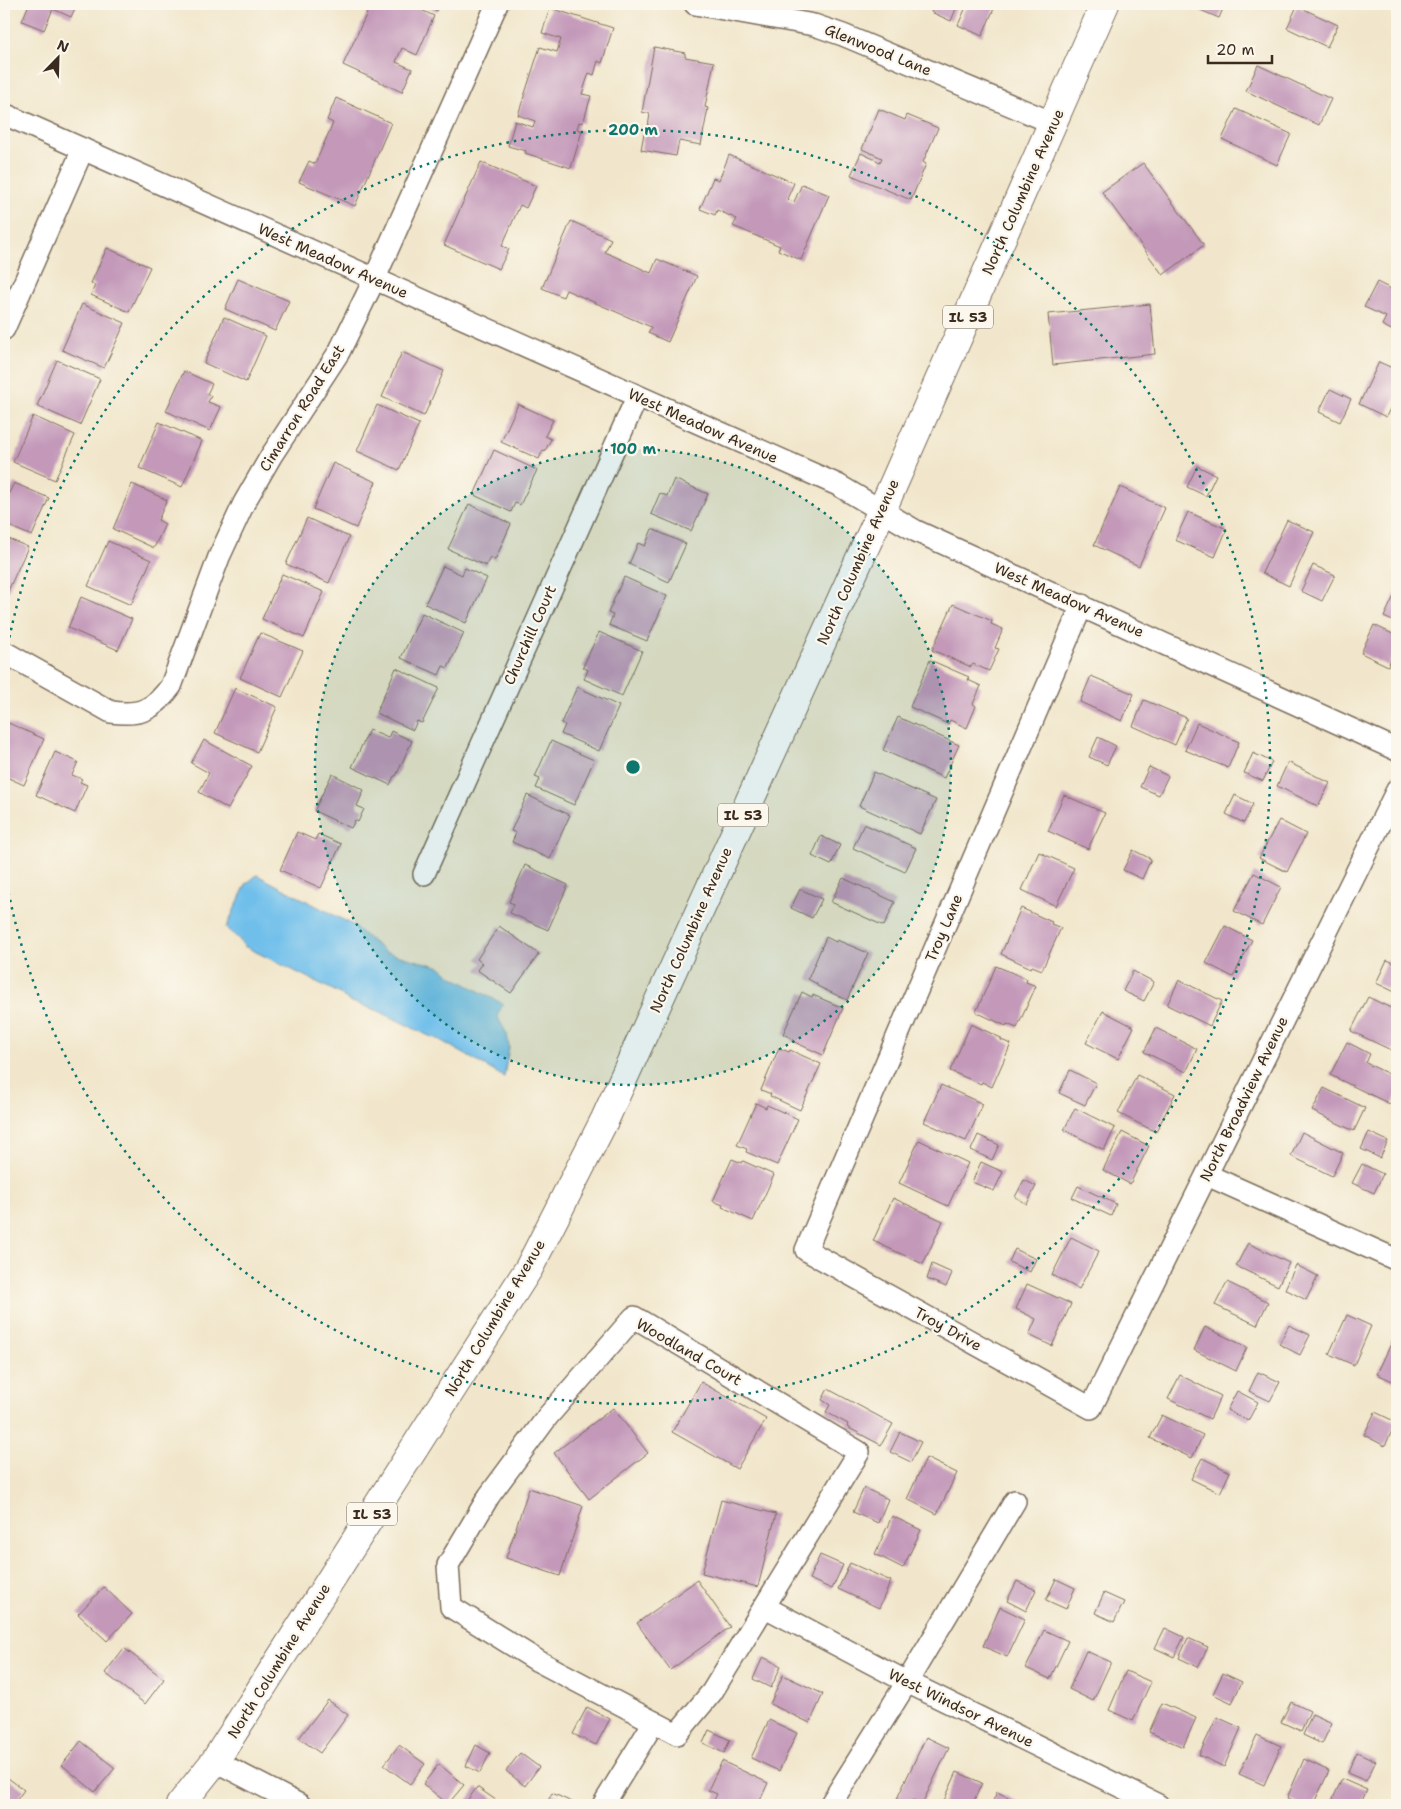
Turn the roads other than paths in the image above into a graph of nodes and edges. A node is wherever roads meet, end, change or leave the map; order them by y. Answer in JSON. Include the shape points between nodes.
{"nodes":[{"id":1,"x":497,"y":4,"type":"edge"},
{"id":2,"x":695,"y":4,"type":"edge"},
{"id":3,"x":1105,"y":4,"type":"edge"},
{"id":4,"x":4,"y":114,"type":"edge"},
{"id":5,"x":1053,"y":123,"type":"junction"},
{"id":6,"x":83,"y":150,"type":"junction"},
{"id":7,"x":374,"y":280,"type":"junction"},
{"id":8,"x":4,"y":329,"type":"edge"},
{"id":9,"x":637,"y":397,"type":"junction"},
{"id":10,"x":882,"y":510,"type":"junction"},
{"id":11,"x":1082,"y":605,"type":"junction"},
{"id":12,"x":4,"y":652,"type":"edge"},
{"id":13,"x":1397,"y":750,"type":"edge"},
{"id":14,"x":1397,"y":790,"type":"edge"},
{"id":15,"x":424,"y":874,"type":"dead end"},
{"id":16,"x":1207,"y":1175,"type":"junction"},
{"id":17,"x":806,"y":1250,"type":"joint"},
{"id":18,"x":1397,"y":1260,"type":"edge"},
{"id":19,"x":1091,"y":1408,"type":"joint"},
{"id":20,"x":1015,"y":1501,"type":"dead end"},
{"id":21,"x":765,"y":1607,"type":"junction"},
{"id":22,"x":907,"y":1682,"type":"junction"},
{"id":23,"x":654,"y":1722,"type":"junction"},
{"id":24,"x":215,"y":1761,"type":"junction"},
{"id":25,"x":180,"y":1805,"type":"edge"},
{"id":26,"x":300,"y":1805,"type":"edge"},
{"id":27,"x":603,"y":1805,"type":"edge"},
{"id":28,"x":830,"y":1805,"type":"edge"},
{"id":29,"x":1158,"y":1805,"type":"edge"}],
"edges":[{"from":1,"to":7,"type":"street","name":"Cimarron Road East"},
{"from":2,"to":5,"type":"street","name":"Glenwood Lane","via":[[814,25],[860,41]]},
{"from":3,"to":5,"type":"main road","name":"North Columbine Avenue","number":"IL 53"},
{"from":4,"to":6,"type":"street","name":"West Meadow Avenue"},
{"from":5,"to":10,"type":"main road","name":"North Columbine Avenue","number":"IL 53"},
{"from":6,"to":7,"type":"street","name":"West Meadow Avenue"},
{"from":6,"to":8,"type":"street"},
{"from":7,"to":9,"type":"street","name":"West Meadow Avenue"},
{"from":7,"to":12,"type":"street","name":"Cimarron Road East","via":[[338,352],[244,503],[171,686],[163,698],[142,712],[111,712]]},
{"from":9,"to":10,"type":"street","name":"West Meadow Avenue","via":[[838,485]]},
{"from":9,"to":15,"type":"street","name":"Churchill Court"},
{"from":10,"to":11,"type":"street","name":"West Meadow Avenue","via":[[916,531]]},
{"from":10,"to":24,"type":"main road","name":"North Columbine Avenue","number":"IL 53","via":[[605,1120],[529,1268]]},
{"from":11,"to":13,"type":"street","name":"West Meadow Avenue"},
{"from":11,"to":17,"type":"street","name":"Troy Lane"},
{"from":14,"to":16,"type":"street","name":"North Broadview Avenue"},
{"from":16,"to":18,"type":"street"},
{"from":16,"to":19,"type":"street","name":"North Broadview Avenue"},
{"from":17,"to":19,"type":"street","name":"Troy Drive"},
{"from":20,"to":22,"type":"street"},
{"from":21,"to":22,"type":"street","name":"West Windsor Avenue"},
{"from":21,"to":23,"type":"street","name":"Woodland Court","via":[[712,1692],[677,1734]]},
{"from":21,"to":23,"type":"street","name":"Woodland Court","via":[[860,1452],[634,1317],[548,1416],[489,1496],[448,1565],[451,1607],[538,1661]]},
{"from":22,"to":28,"type":"street"},
{"from":22,"to":29,"type":"street","name":"West Windsor Avenue"},
{"from":23,"to":27,"type":"street"},
{"from":24,"to":25,"type":"main road","name":"North Columbine Avenue","number":"IL 53"},
{"from":24,"to":26,"type":"street"}]}
